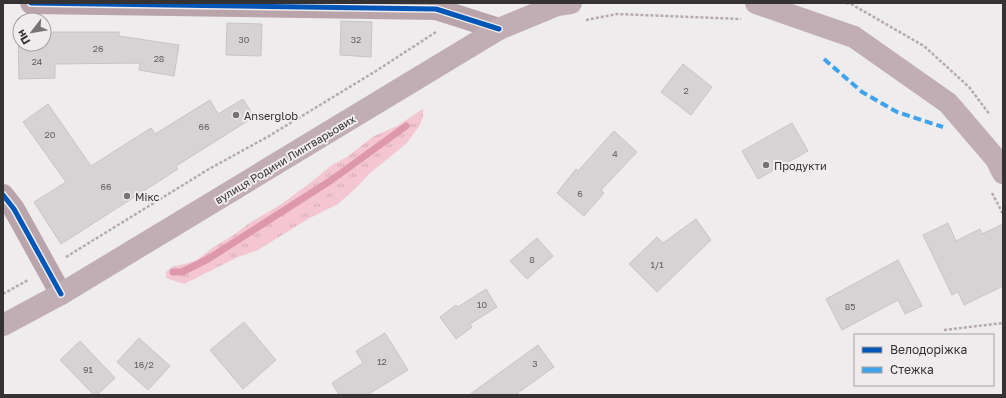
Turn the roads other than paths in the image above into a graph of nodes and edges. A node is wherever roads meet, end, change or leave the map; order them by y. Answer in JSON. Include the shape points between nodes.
{"nodes":[{"id":1,"x":31,"y":3,"type":"edge"},
{"id":2,"x":246,"y":5,"type":"edge"},
{"id":3,"x":438,"y":6,"type":"edge"},
{"id":4,"x":749,"y":11,"type":"edge"},
{"id":5,"x":575,"y":12,"type":"edge"},
{"id":6,"x":499,"y":29,"type":"junction"},
{"id":7,"x":996,"y":180,"type":"edge"},
{"id":8,"x":3,"y":195,"type":"edge"},
{"id":9,"x":61,"y":294,"type":"junction"},
{"id":10,"x":3,"y":325,"type":"edge"}],
"edges":[{"from":1,"to":2,"type":"street"},
{"from":2,"to":3,"type":"street"},
{"from":3,"to":6,"type":"street"},
{"from":4,"to":7,"type":"main road","via":[[854,37],[948,103],[996,159]]},
{"from":5,"to":6,"type":"main road","name":"вулиця Родини Линтварьових","via":[[557,5]]},
{"from":6,"to":9,"type":"main road","name":"вулиця Родини Линтварьових"},
{"from":8,"to":9,"type":"street","via":[[14,209]]},
{"from":9,"to":10,"type":"main road","name":"вулиця Родини Линтварьових"}]}
